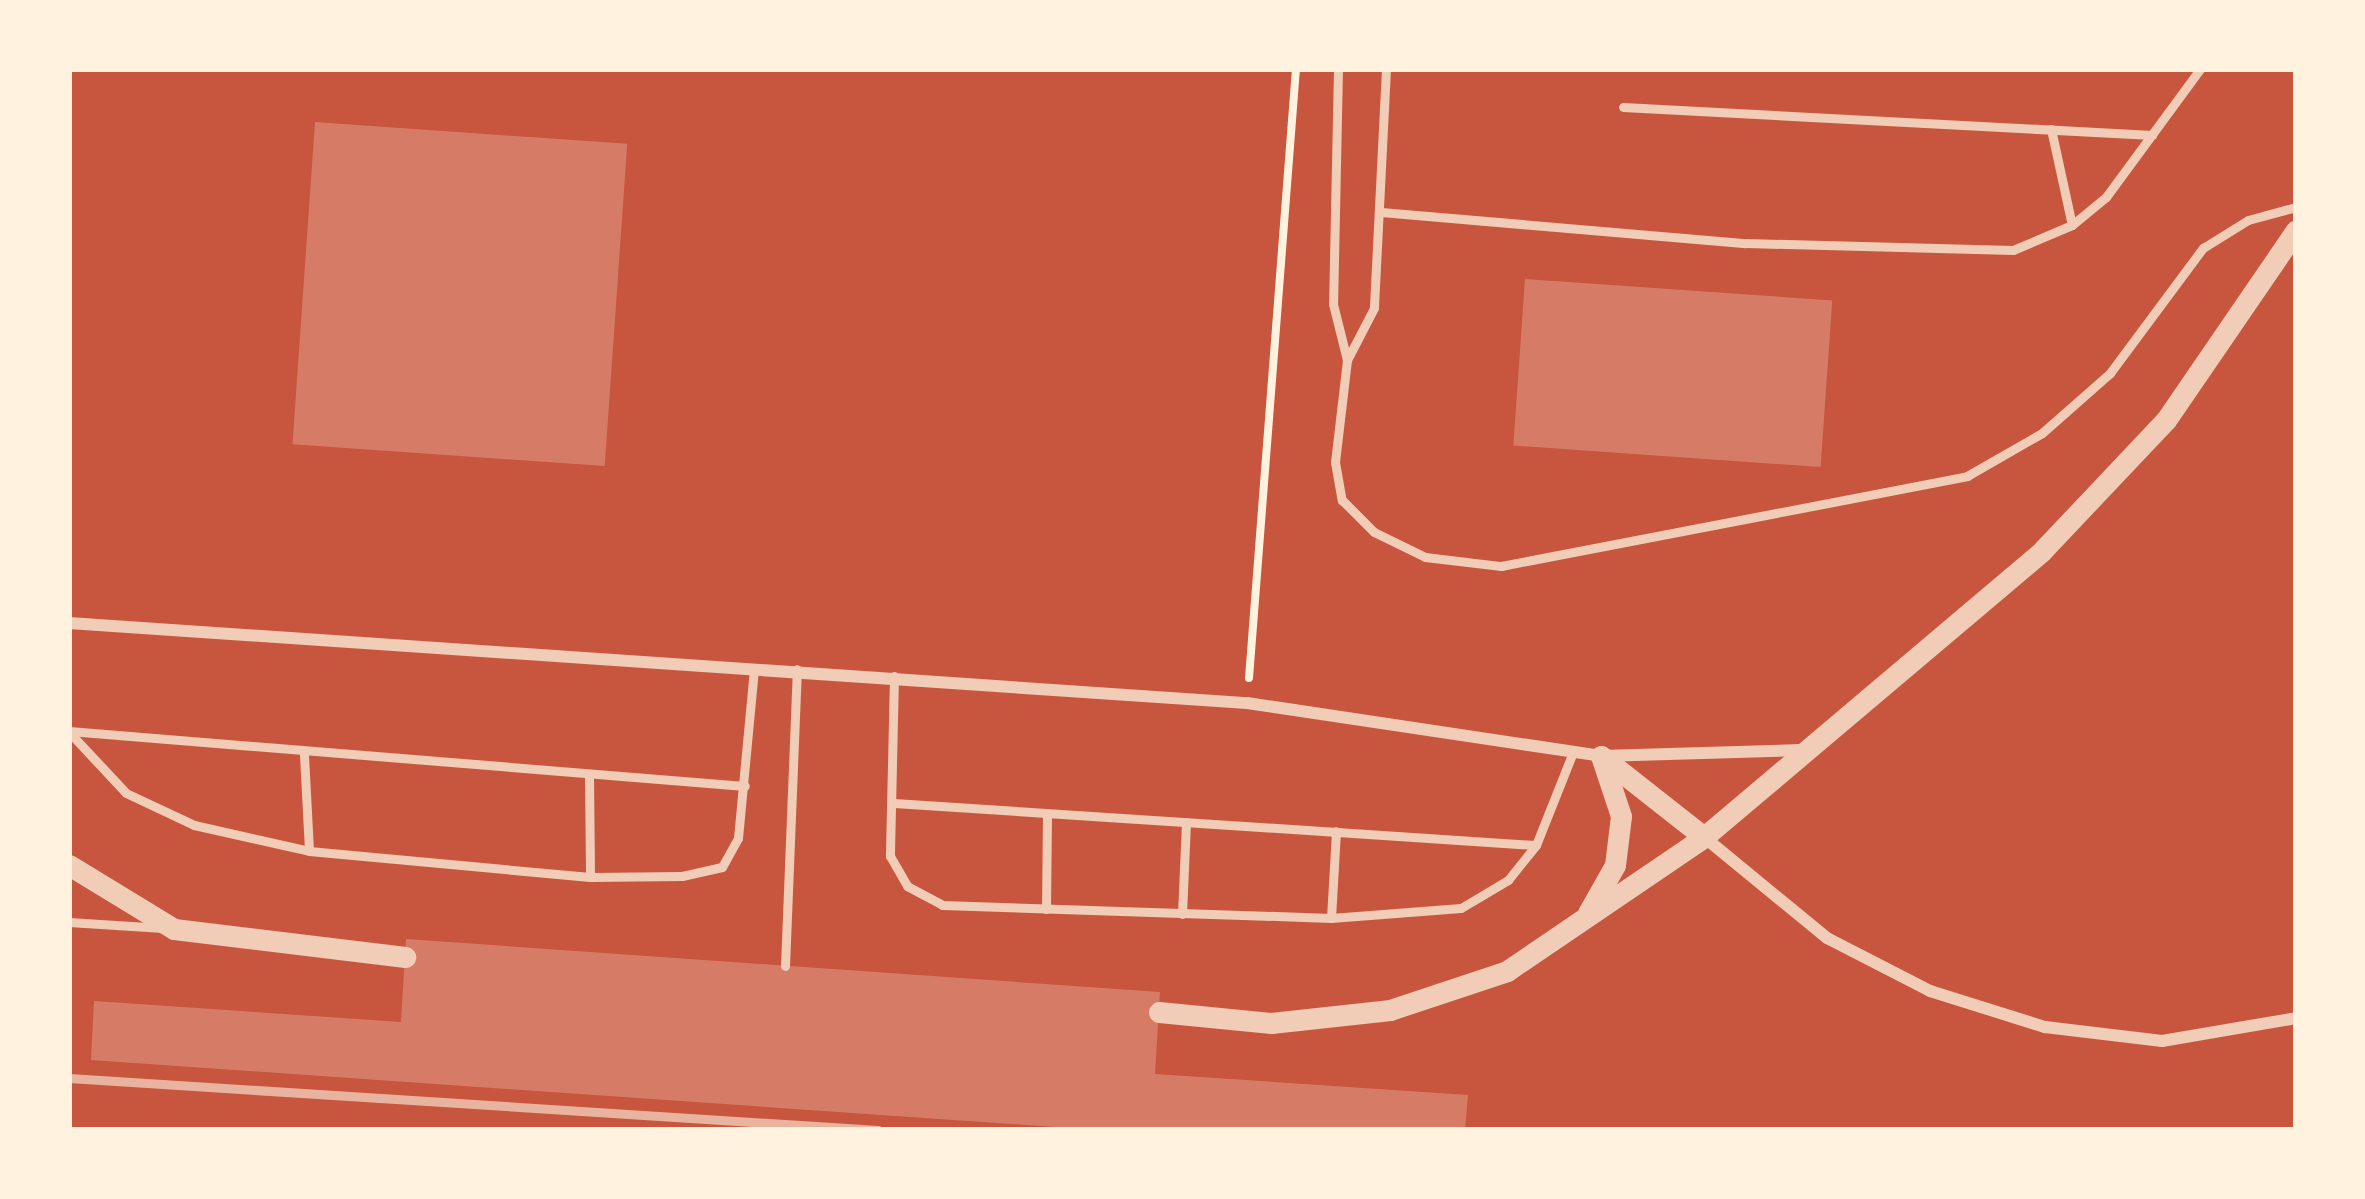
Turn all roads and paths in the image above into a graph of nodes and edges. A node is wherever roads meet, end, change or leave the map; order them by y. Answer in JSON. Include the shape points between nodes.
{"nodes":[{"id":1,"x":1296,"y":69,"type":"edge"},
{"id":2,"x":1338,"y":69,"type":"edge"},
{"id":3,"x":1386,"y":69,"type":"edge"},
{"id":4,"x":2200,"y":69,"type":"edge"},
{"id":5,"x":1623,"y":107,"type":"dead end"},
{"id":6,"x":2051,"y":129,"type":"junction"},
{"id":7,"x":2152,"y":135,"type":"junction"},
{"id":8,"x":2296,"y":206,"type":"edge"},
{"id":9,"x":1381,"y":212,"type":"junction"},
{"id":10,"x":2072,"y":225,"type":"junction"},
{"id":11,"x":2296,"y":230,"type":"edge"},
{"id":12,"x":1347,"y":360,"type":"junction"},
{"id":13,"x":69,"y":623,"type":"edge"},
{"id":14,"x":755,"y":666,"type":"junction"},
{"id":15,"x":797,"y":669,"type":"junction"},
{"id":16,"x":894,"y":676,"type":"junction"},
{"id":17,"x":1247,"y":704,"type":"junction"},
{"id":18,"x":69,"y":731,"type":"edge"},
{"id":19,"x":1812,"y":749,"type":"junction"},
{"id":20,"x":1573,"y":752,"type":"junction"},
{"id":21,"x":304,"y":754,"type":"junction"},
{"id":22,"x":1601,"y":756,"type":"junction"},
{"id":23,"x":589,"y":776,"type":"junction"},
{"id":24,"x":745,"y":786,"type":"junction"},
{"id":25,"x":894,"y":803,"type":"junction"},
{"id":26,"x":1047,"y":813,"type":"junction"},
{"id":27,"x":1186,"y":822,"type":"junction"},
{"id":28,"x":1336,"y":831,"type":"junction"},
{"id":29,"x":1704,"y":837,"type":"junction"},
{"id":30,"x":1536,"y":845,"type":"junction"},
{"id":31,"x":309,"y":850,"type":"junction"},
{"id":32,"x":69,"y":865,"type":"edge"},
{"id":33,"x":590,"y":877,"type":"junction"},
{"id":34,"x":1046,"y":909,"type":"junction"},
{"id":35,"x":1182,"y":914,"type":"junction"},
{"id":36,"x":1586,"y":917,"type":"junction"},
{"id":37,"x":1331,"y":918,"type":"junction"},
{"id":38,"x":69,"y":922,"type":"edge"},
{"id":39,"x":174,"y":928,"type":"junction"},
{"id":40,"x":405,"y":957,"type":"dead end"},
{"id":41,"x":785,"y":966,"type":"dead end"},
{"id":42,"x":1159,"y":1012,"type":"dead end"},
{"id":43,"x":2296,"y":1018,"type":"edge"}],
"edges":[{"from":1,"to":17,"type":"path"},
{"from":2,"to":12,"type":"lane","via":[[1334,304]]},
{"from":3,"to":9,"type":"lane"},
{"from":4,"to":7,"type":"lane"},
{"from":5,"to":6,"type":"lane"},
{"from":6,"to":7,"type":"lane"},
{"from":6,"to":10,"type":"lane"},
{"from":7,"to":10,"type":"lane","via":[[2106,197]]},
{"from":8,"to":12,"type":"lane","via":[[2248,220],[2203,248],[2110,373],[2042,434],[1967,476],[1501,566],[1425,557],[1374,532],[1342,500],[1335,462]]},
{"from":9,"to":10,"type":"lane","via":[[1746,243],[2013,250]]},
{"from":9,"to":12,"type":"lane","via":[[1374,308]]},
{"from":11,"to":19,"type":"street","via":[[2166,420],[2042,551]]},
{"from":13,"to":14,"type":"street"},
{"from":14,"to":15,"type":"street"},
{"from":14,"to":24,"type":"lane"},
{"from":15,"to":16,"type":"street"},
{"from":15,"to":41,"type":"lane"},
{"from":16,"to":17,"type":"street"},
{"from":16,"to":25,"type":"lane"},
{"from":17,"to":20,"type":"street"},
{"from":18,"to":21,"type":"lane"},
{"from":18,"to":31,"type":"lane","via":[[126,793],[194,825]]},
{"from":19,"to":22,"type":"street"},
{"from":19,"to":29,"type":"street"},
{"from":20,"to":22,"type":"street"},
{"from":20,"to":30,"type":"lane"},
{"from":21,"to":23,"type":"lane"},
{"from":21,"to":31,"type":"lane"},
{"from":22,"to":29,"type":"street"},
{"from":22,"to":36,"type":"street","via":[[1621,816],[1615,866]]},
{"from":23,"to":24,"type":"lane"},
{"from":23,"to":33,"type":"lane"},
{"from":24,"to":33,"type":"lane","via":[[738,838],[722,867]]},
{"from":25,"to":26,"type":"lane"},
{"from":25,"to":34,"type":"lane","via":[[890,856],[907,886],[942,905]]},
{"from":26,"to":27,"type":"lane"},
{"from":26,"to":34,"type":"lane"},
{"from":27,"to":28,"type":"lane"},
{"from":27,"to":35,"type":"lane"},
{"from":28,"to":30,"type":"lane"},
{"from":28,"to":37,"type":"lane"},
{"from":29,"to":36,"type":"street"},
{"from":29,"to":43,"type":"street","via":[[1827,938],[1930,991],[2045,1027],[2162,1041]]},
{"from":30,"to":37,"type":"lane","via":[[1508,880],[1461,908]]},
{"from":31,"to":33,"type":"lane"},
{"from":32,"to":39,"type":"street"},
{"from":34,"to":35,"type":"lane"},
{"from":35,"to":37,"type":"lane"},
{"from":36,"to":42,"type":"street","via":[[1508,971],[1390,1010],[1271,1023]]},
{"from":38,"to":39,"type":"lane"},
{"from":39,"to":40,"type":"street"}]}
